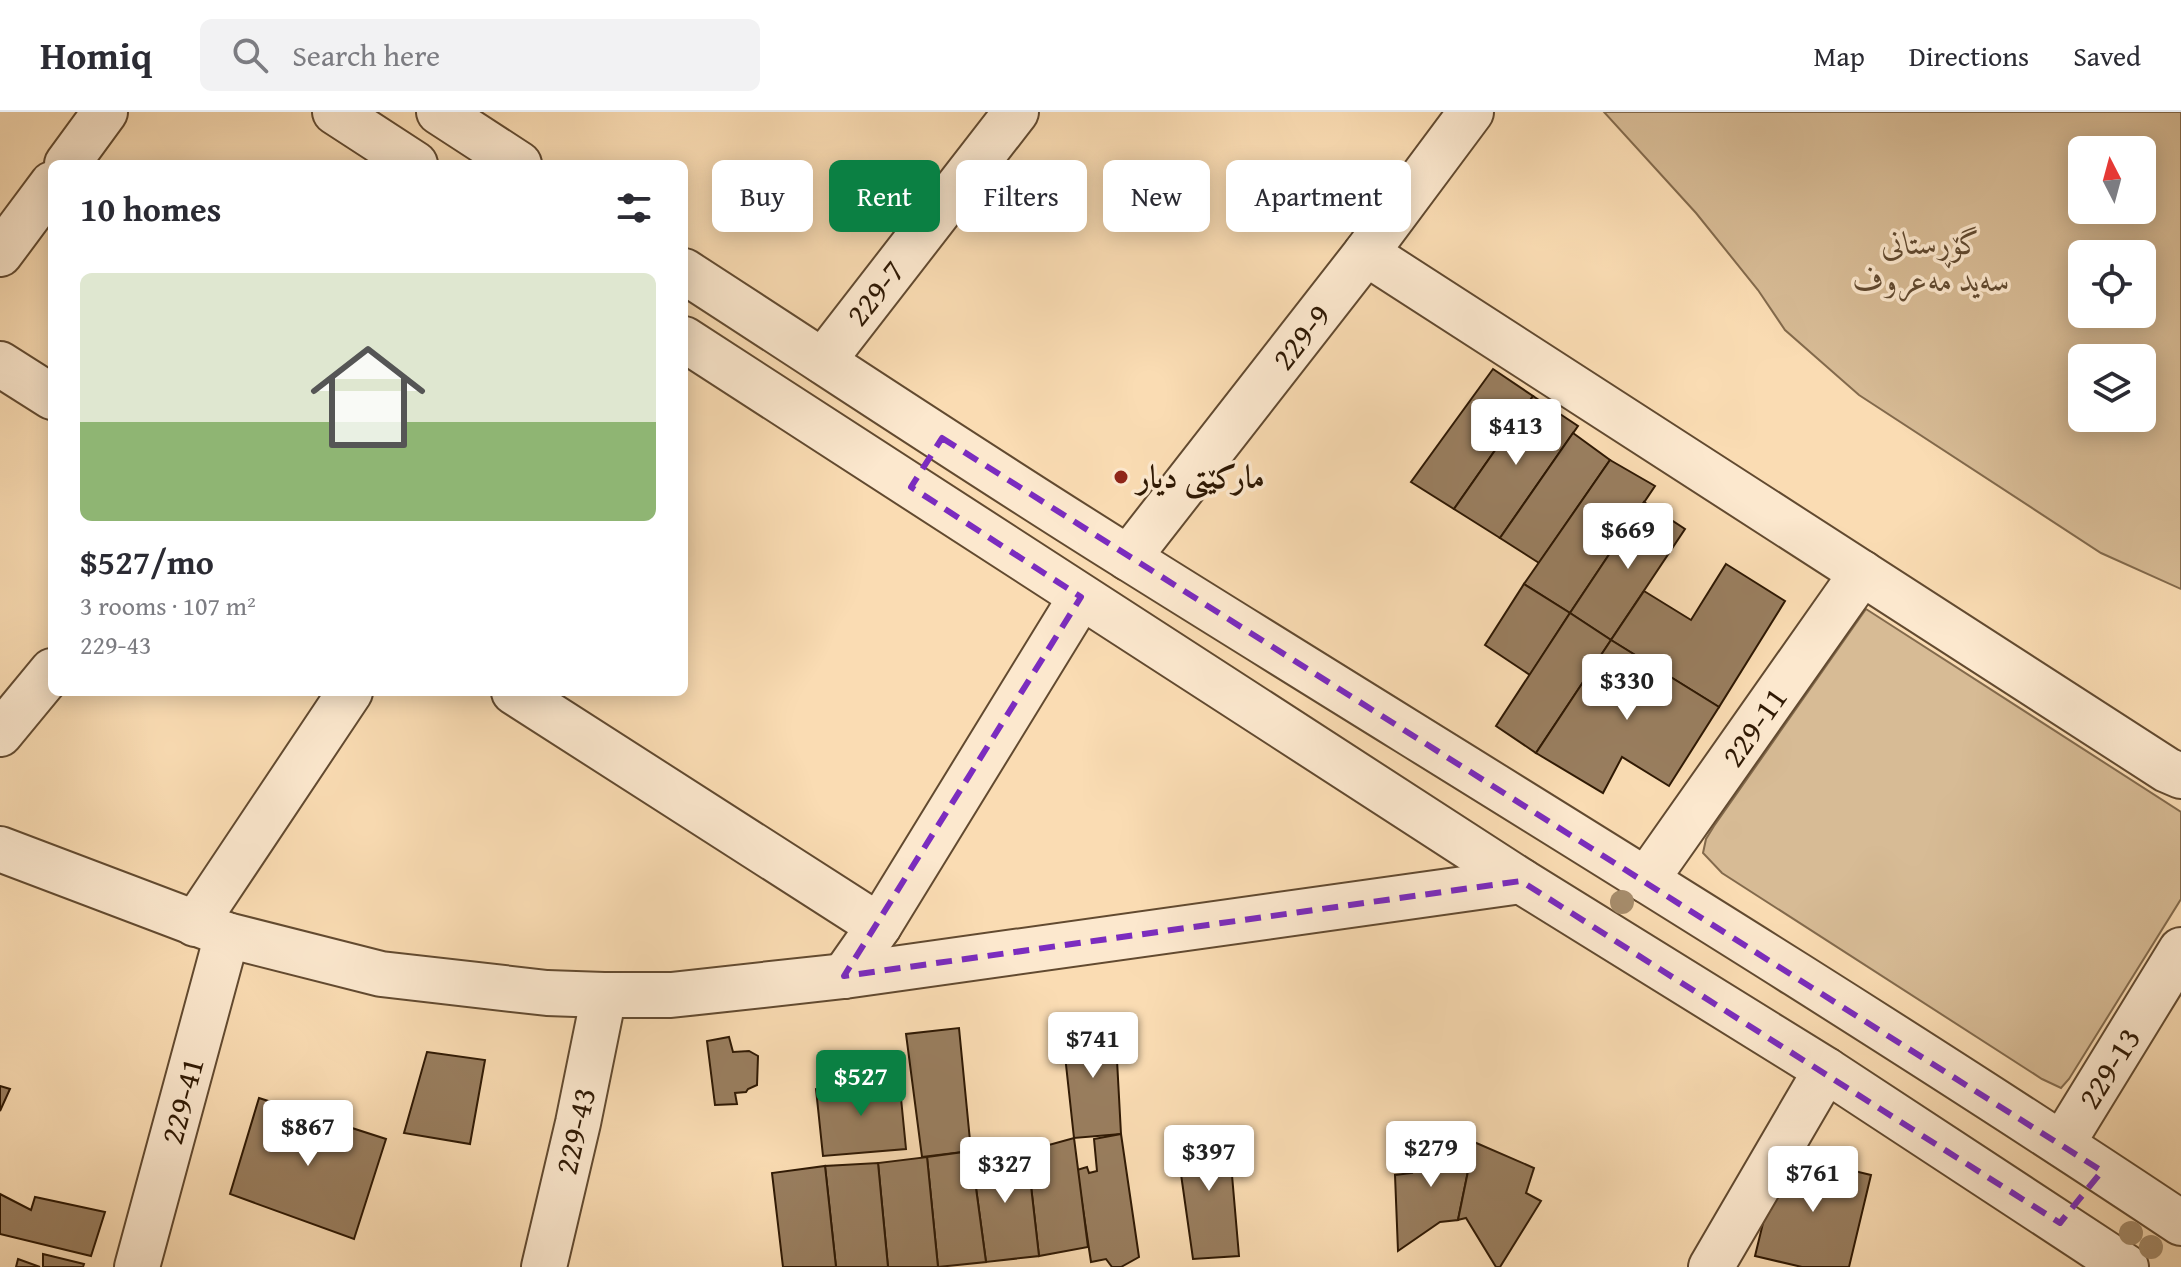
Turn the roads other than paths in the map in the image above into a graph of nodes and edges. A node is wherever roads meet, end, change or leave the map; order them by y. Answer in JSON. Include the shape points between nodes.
{"nodes":[{"id":1,"x":105,"y":112,"type":"edge"},
{"id":2,"x":335,"y":112,"type":"edge"},
{"id":3,"x":439,"y":112,"type":"edge"},
{"id":4,"x":1016,"y":112,"type":"edge"},
{"id":5,"x":1471,"y":112,"type":"edge"},
{"id":6,"x":70,"y":160,"type":"edge"},
{"id":7,"x":409,"y":160,"type":"edge"},
{"id":8,"x":513,"y":160,"type":"edge"},
{"id":9,"x":48,"y":189,"type":"edge"},
{"id":10,"x":1366,"y":253,"type":"junction"},
{"id":11,"x":0,"y":254,"type":"edge"},
{"id":12,"x":688,"y":274,"type":"edge"},
{"id":13,"x":688,"y":342,"type":"edge"},
{"id":14,"x":823,"y":361,"type":"junction"},
{"id":15,"x":0,"y":364,"type":"edge"},
{"id":16,"x":48,"y":394,"type":"edge"},
{"id":17,"x":942,"y":438,"type":"junction"},
{"id":18,"x":911,"y":487,"type":"junction"},
{"id":19,"x":1128,"y":558,"type":"junction"},
{"id":20,"x":1862,"y":573,"type":"junction"},
{"id":21,"x":1081,"y":597,"type":"junction"},
{"id":22,"x":48,"y":676,"type":"edge"},
{"id":23,"x":348,"y":696,"type":"edge"},
{"id":24,"x":520,"y":696,"type":"edge"},
{"id":25,"x":0,"y":734,"type":"edge"},
{"id":26,"x":2181,"y":776,"type":"edge"},
{"id":27,"x":0,"y":849,"type":"edge"},
{"id":28,"x":1646,"y":880,"type":"junction"},
{"id":29,"x":1521,"y":881,"type":"junction"},
{"id":30,"x":879,"y":926,"type":"junction"},
{"id":31,"x":211,"y":929,"type":"junction"},
{"id":32,"x":2181,"y":950,"type":"edge"},
{"id":33,"x":844,"y":976,"type":"junction"},
{"id":34,"x":604,"y":995,"type":"junction"},
{"id":35,"x":1826,"y":1070,"type":"junction"},
{"id":36,"x":2062,"y":1144,"type":"junction"},
{"id":37,"x":2102,"y":1171,"type":"junction"},
{"id":38,"x":2060,"y":1223,"type":"junction"},
{"id":39,"x":2181,"y":1223,"type":"edge"},
{"id":40,"x":137,"y":1267,"type":"edge"},
{"id":41,"x":544,"y":1267,"type":"edge"},
{"id":42,"x":1711,"y":1267,"type":"edge"},
{"id":43,"x":2126,"y":1267,"type":"edge"}],
"edges":[{"from":1,"to":6,"type":"street"},
{"from":2,"to":7,"type":"street"},
{"from":3,"to":8,"type":"street"},
{"from":4,"to":14,"type":"street","name":"229-7"},
{"from":5,"to":10,"type":"street","name":"229-9"},
{"from":9,"to":11,"type":"street"},
{"from":10,"to":19,"type":"street","name":"229-9"},
{"from":10,"to":20,"type":"street"},
{"from":12,"to":14,"type":"street"},
{"from":13,"to":18,"type":"street"},
{"from":14,"to":17,"type":"street"},
{"from":15,"to":16,"type":"street"},
{"from":17,"to":18,"type":"street"},
{"from":17,"to":19,"type":"street"},
{"from":18,"to":21,"type":"street"},
{"from":19,"to":28,"type":"street"},
{"from":20,"to":26,"type":"street"},
{"from":20,"to":28,"type":"street","name":"229-11"},
{"from":21,"to":29,"type":"street"},
{"from":21,"to":30,"type":"street"},
{"from":22,"to":25,"type":"street"},
{"from":23,"to":31,"type":"street","name":"229-41"},
{"from":24,"to":30,"type":"street"},
{"from":27,"to":31,"type":"street"},
{"from":28,"to":36,"type":"street"},
{"from":29,"to":33,"type":"street"},
{"from":29,"to":35,"type":"street"},
{"from":30,"to":33,"type":"street"},
{"from":31,"to":34,"type":"street","via":[[381,974]]},
{"from":31,"to":40,"type":"street","name":"229-41"},
{"from":32,"to":36,"type":"street","name":"229-13"},
{"from":33,"to":34,"type":"street","via":[[671,995]]},
{"from":34,"to":41,"type":"street","name":"229-43"},
{"from":35,"to":38,"type":"street"},
{"from":35,"to":42,"type":"street"},
{"from":36,"to":37,"type":"street"},
{"from":37,"to":38,"type":"street"},
{"from":37,"to":39,"type":"street"},
{"from":38,"to":43,"type":"street"}]}
